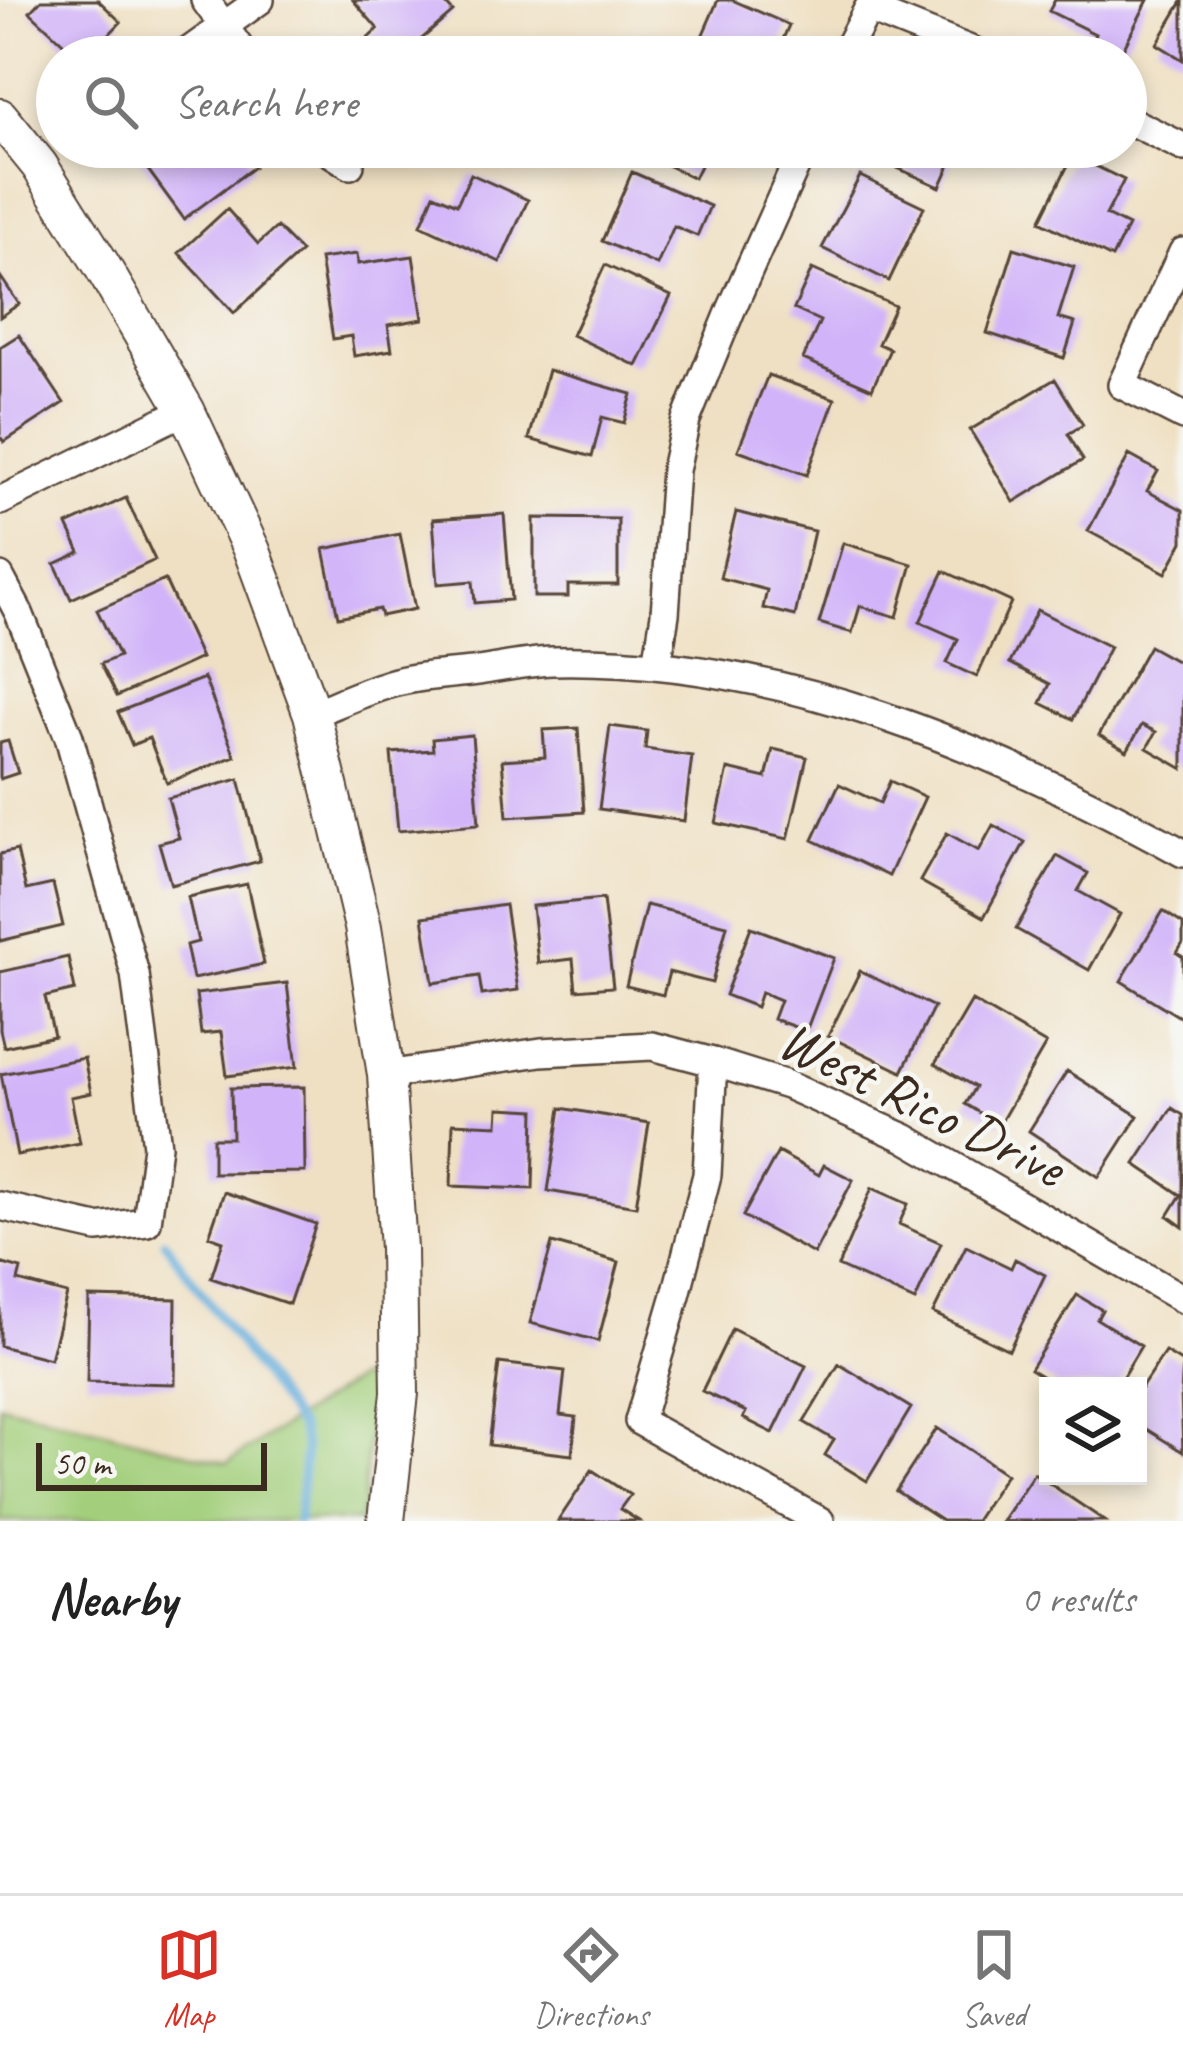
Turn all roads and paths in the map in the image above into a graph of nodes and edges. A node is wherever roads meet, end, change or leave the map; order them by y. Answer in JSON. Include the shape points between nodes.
{"nodes":[{"id":1,"x":205,"y":0,"type":"edge"},
{"id":2,"x":260,"y":0,"type":"edge"},
{"id":3,"x":223,"y":26,"type":"junction"},
{"id":4,"x":209,"y":36,"type":"edge"},
{"id":5,"x":230,"y":36,"type":"edge"},
{"id":6,"x":854,"y":36,"type":"edge"},
{"id":7,"x":936,"y":36,"type":"edge"},
{"id":8,"x":0,"y":117,"type":"edge"},
{"id":9,"x":1147,"y":129,"type":"edge"},
{"id":10,"x":36,"y":145,"type":"edge"},
{"id":11,"x":1183,"y":147,"type":"edge"},
{"id":12,"x":56,"y":168,"type":"edge"},
{"id":13,"x":795,"y":168,"type":"edge"},
{"id":14,"x":1183,"y":252,"type":"edge"},
{"id":15,"x":186,"y":410,"type":"junction"},
{"id":16,"x":1183,"y":416,"type":"edge"},
{"id":17,"x":0,"y":502,"type":"edge"},
{"id":18,"x":0,"y":578,"type":"edge"},
{"id":19,"x":657,"y":665,"type":"junction"},
{"id":20,"x":312,"y":714,"type":"junction"},
{"id":21,"x":1183,"y":853,"type":"edge"},
{"id":22,"x":713,"y":1062,"type":"junction"},
{"id":23,"x":386,"y":1076,"type":"junction"},
{"id":24,"x":0,"y":1206,"type":"edge"},
{"id":25,"x":1183,"y":1299,"type":"edge"},
{"id":26,"x":386,"y":1521,"type":"edge"},
{"id":27,"x":820,"y":1521,"type":"edge"}],
"edges":[{"from":1,"to":3,"type":"street"},
{"from":2,"to":3,"type":"street"},
{"from":3,"to":4,"type":"street"},
{"from":3,"to":5,"type":"street"},
{"from":6,"to":7,"type":"street","via":[[868,9]]},
{"from":8,"to":10,"type":"street"},
{"from":9,"to":11,"type":"street"},
{"from":12,"to":15,"type":"street"},
{"from":13,"to":19,"type":"street","via":[[686,420]]},
{"from":14,"to":16,"type":"street","via":[[1122,385]]},
{"from":15,"to":17,"type":"street"},
{"from":15,"to":20,"type":"street","via":[[252,551]]},
{"from":18,"to":24,"type":"street","via":[[69,737],[108,867],[135,974],[157,1145],[147,1222],[98,1228]]},
{"from":19,"to":20,"type":"street","via":[[549,661],[392,682]]},
{"from":19,"to":21,"type":"street","via":[[736,676],[917,726]]},
{"from":20,"to":23,"type":"street","via":[[363,927]]},
{"from":22,"to":23,"type":"street","name":"West Rico Drive","via":[[652,1046],[541,1052]]},
{"from":22,"to":25,"type":"street","name":"West Rico Drive","via":[[905,1138]]},
{"from":22,"to":27,"type":"street","via":[[707,1175],[639,1421]]},
{"from":23,"to":26,"type":"street","via":[[400,1393]]}]}
